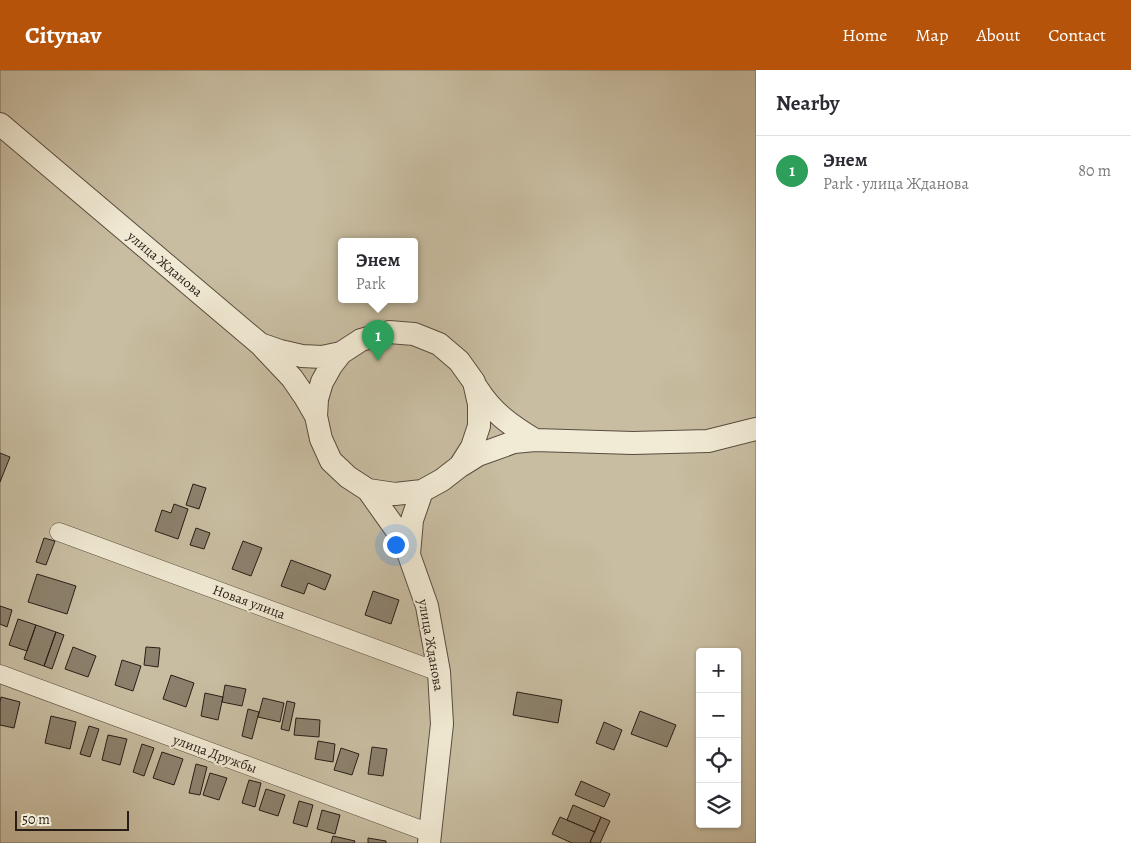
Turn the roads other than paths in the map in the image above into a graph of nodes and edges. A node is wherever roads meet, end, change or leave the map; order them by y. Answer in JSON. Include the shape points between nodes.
{"nodes":[{"id":1,"x":0,"y":124,"type":"edge"},
{"id":2,"x":260,"y":344,"type":"junction"},
{"id":3,"x":342,"y":353,"type":"junction"},
{"id":4,"x":474,"y":382,"type":"junction"},
{"id":5,"x":316,"y":416,"type":"junction"},
{"id":6,"x":756,"y":429,"type":"edge"},
{"id":7,"x":534,"y":440,"type":"junction"},
{"id":8,"x":460,"y":466,"type":"junction"},
{"id":9,"x":368,"y":490,"type":"junction"},
{"id":10,"x":422,"y":492,"type":"junction"},
{"id":11,"x":59,"y":532,"type":"dead end"},
{"id":12,"x":409,"y":555,"type":"junction"},
{"id":13,"x":439,"y":672,"type":"junction"},
{"id":14,"x":0,"y":674,"type":"edge"},
{"id":15,"x":430,"y":838,"type":"edge"}],
"edges":[{"from":1,"to":2,"type":"street","name":"улица Жданова"},
{"from":2,"to":3,"type":"street","via":[[302,356]]},
{"from":2,"to":5,"type":"street","name":"улица Жданова","via":[[292,378]]},
{"from":3,"to":4,"type":"street","name":"улица Жданова","via":[[361,340],[389,332],[414,334],[439,344],[459,362]]},
{"from":3,"to":5,"type":"street","name":"улица Жданова","via":[[322,382],[316,399]]},
{"from":4,"to":7,"type":"street","via":[[500,416]]},
{"from":4,"to":8,"type":"street","name":"улица Жданова","via":[[479,426]]},
{"from":5,"to":9,"type":"street","name":"улица Жданова","via":[[321,439],[331,461]]},
{"from":6,"to":7,"type":"street","via":[[708,441]]},
{"from":7,"to":8,"type":"street","via":[[514,442],[478,455]]},
{"from":8,"to":10,"type":"street","name":"улица Жданова"},
{"from":9,"to":10,"type":"street","name":"улица Жданова","via":[[395,494]]},
{"from":9,"to":12,"type":"street","name":"улица Жданова","via":[[402,538]]},
{"from":10,"to":12,"type":"street","via":[[412,520]]},
{"from":11,"to":13,"type":"street","name":"Новая улица"},
{"from":12,"to":13,"type":"street","name":"улица Жданова","via":[[427,606]]},
{"from":13,"to":15,"type":"street","name":"улица Жданова","via":[[442,724]]},
{"from":14,"to":15,"type":"street","name":"улица Дружбы"}]}
